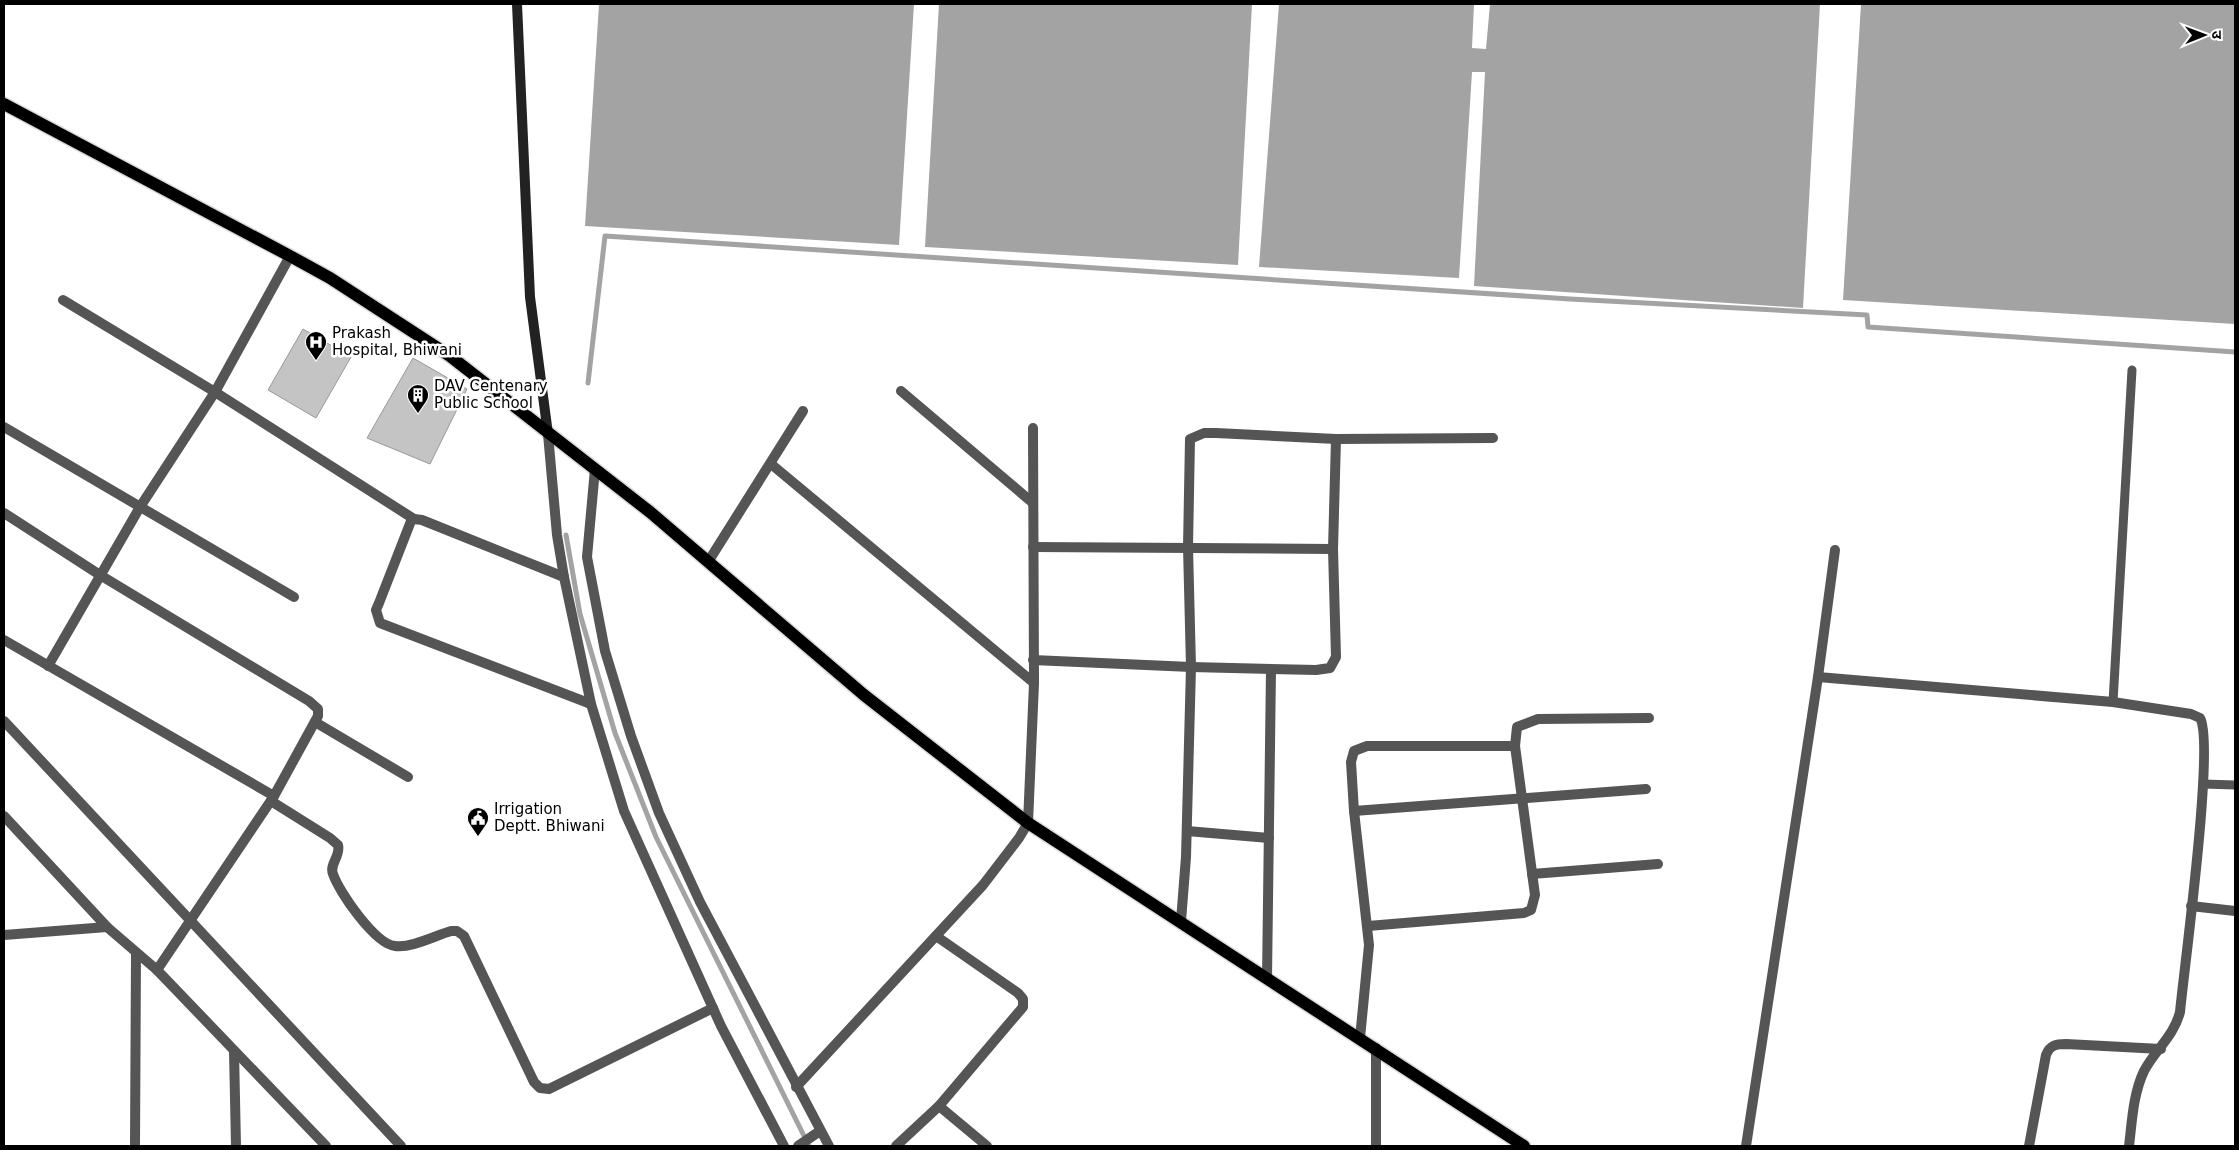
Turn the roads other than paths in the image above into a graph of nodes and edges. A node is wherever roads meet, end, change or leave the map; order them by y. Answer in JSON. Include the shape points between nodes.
{"nodes":[{"id":1,"x":516,"y":4,"type":"edge"},
{"id":2,"x":4,"y":104,"type":"edge"},
{"id":3,"x":290,"y":256,"type":"junction"},
{"id":4,"x":64,"y":300,"type":"dead end"},
{"id":5,"x":2132,"y":370,"type":"dead end"},
{"id":6,"x":901,"y":391,"type":"dead end"},
{"id":7,"x":215,"y":392,"type":"junction"},
{"id":8,"x":803,"y":411,"type":"dead end"},
{"id":9,"x":4,"y":427,"type":"edge"},
{"id":10,"x":1033,"y":428,"type":"dead end"},
{"id":11,"x":548,"y":434,"type":"junction"},
{"id":12,"x":1493,"y":438,"type":"dead end"},
{"id":13,"x":1336,"y":440,"type":"junction"},
{"id":14,"x":771,"y":464,"type":"junction"},
{"id":15,"x":595,"y":469,"type":"junction"},
{"id":16,"x":1033,"y":503,"type":"junction"},
{"id":17,"x":140,"y":507,"type":"junction"},
{"id":18,"x":4,"y":513,"type":"edge"},
{"id":19,"x":414,"y":519,"type":"junction"},
{"id":20,"x":1033,"y":547,"type":"junction"},
{"id":21,"x":1188,"y":547,"type":"junction"},
{"id":22,"x":1333,"y":549,"type":"junction"},
{"id":23,"x":1835,"y":550,"type":"dead end"},
{"id":24,"x":708,"y":562,"type":"junction"},
{"id":25,"x":100,"y":575,"type":"junction"},
{"id":26,"x":564,"y":577,"type":"junction"},
{"id":27,"x":294,"y":597,"type":"dead end"},
{"id":28,"x":4,"y":640,"type":"edge"},
{"id":29,"x":1033,"y":660,"type":"junction"},
{"id":30,"x":48,"y":666,"type":"junction"},
{"id":31,"x":1191,"y":667,"type":"junction"},
{"id":32,"x":1272,"y":670,"type":"junction"},
{"id":33,"x":1818,"y":677,"type":"junction"},
{"id":34,"x":1034,"y":683,"type":"junction"},
{"id":35,"x":2113,"y":702,"type":"junction"},
{"id":36,"x":591,"y":704,"type":"junction"},
{"id":37,"x":1649,"y":718,"type":"dead end"},
{"id":38,"x":4,"y":721,"type":"edge"},
{"id":39,"x":315,"y":722,"type":"junction"},
{"id":40,"x":1515,"y":746,"type":"junction"},
{"id":41,"x":408,"y":777,"type":"dead end"},
{"id":42,"x":2203,"y":784,"type":"junction"},
{"id":43,"x":2235,"y":785,"type":"edge"},
{"id":44,"x":1646,"y":789,"type":"dead end"},
{"id":45,"x":272,"y":798,"type":"junction"},
{"id":46,"x":1524,"y":798,"type":"junction"},
{"id":47,"x":1354,"y":811,"type":"junction"},
{"id":48,"x":4,"y":816,"type":"edge"},
{"id":49,"x":1028,"y":822,"type":"junction"},
{"id":50,"x":1187,"y":831,"type":"junction"},
{"id":51,"x":1268,"y":838,"type":"junction"},
{"id":52,"x":1658,"y":864,"type":"dead end"},
{"id":53,"x":1532,"y":874,"type":"junction"},
{"id":54,"x":2191,"y":906,"type":"junction"},
{"id":55,"x":2235,"y":911,"type":"edge"},
{"id":56,"x":1181,"y":921,"type":"junction"},
{"id":57,"x":190,"y":923,"type":"junction"},
{"id":58,"x":1368,"y":926,"type":"junction"},
{"id":59,"x":106,"y":927,"type":"junction"},
{"id":60,"x":4,"y":935,"type":"edge"},
{"id":61,"x":936,"y":936,"type":"junction"},
{"id":62,"x":136,"y":954,"type":"junction"},
{"id":63,"x":157,"y":970,"type":"junction"},
{"id":64,"x":1267,"y":978,"type":"junction"},
{"id":65,"x":713,"y":1008,"type":"junction"},
{"id":66,"x":1360,"y":1038,"type":"junction"},
{"id":67,"x":1376,"y":1048,"type":"junction"},
{"id":68,"x":2161,"y":1049,"type":"junction"},
{"id":69,"x":234,"y":1051,"type":"junction"},
{"id":70,"x":796,"y":1087,"type":"junction"},
{"id":71,"x":939,"y":1106,"type":"junction"},
{"id":72,"x":820,"y":1131,"type":"junction"},
{"id":73,"x":804,"y":1143,"type":"edge"},
{"id":74,"x":135,"y":1146,"type":"edge"},
{"id":75,"x":236,"y":1146,"type":"edge"},
{"id":76,"x":326,"y":1146,"type":"edge"},
{"id":77,"x":401,"y":1146,"type":"edge"},
{"id":78,"x":784,"y":1146,"type":"edge"},
{"id":79,"x":829,"y":1146,"type":"edge"},
{"id":80,"x":896,"y":1146,"type":"edge"},
{"id":81,"x":987,"y":1146,"type":"edge"},
{"id":82,"x":1376,"y":1146,"type":"edge"},
{"id":83,"x":1524,"y":1146,"type":"edge"},
{"id":84,"x":1746,"y":1146,"type":"edge"},
{"id":85,"x":2029,"y":1146,"type":"edge"},
{"id":86,"x":2129,"y":1146,"type":"edge"}],
"edges":[{"from":1,"to":11,"type":"street","via":[[530,297]]},
{"from":2,"to":3,"type":"main road"},
{"from":3,"to":7,"type":"street"},
{"from":3,"to":11,"type":"main road","via":[[330,278],[450,356]]},
{"from":4,"to":7,"type":"street"},
{"from":5,"to":35,"type":"lane"},
{"from":6,"to":16,"type":"street"},
{"from":7,"to":17,"type":"street"},
{"from":7,"to":19,"type":"street"},
{"from":8,"to":14,"type":"street"},
{"from":9,"to":17,"type":"street"},
{"from":10,"to":16,"type":"street"},
{"from":11,"to":15,"type":"main road"},
{"from":11,"to":26,"type":"street"},
{"from":12,"to":13,"type":"street"},
{"from":13,"to":21,"type":"street","via":[[1216,433],[1193,436],[1189,443]]},
{"from":13,"to":22,"type":"street"},
{"from":14,"to":24,"type":"street"},
{"from":14,"to":34,"type":"street"},
{"from":15,"to":24,"type":"main road"},
{"from":15,"to":70,"type":"street","via":[[587,557],[605,650],[631,736],[659,813],[696,893]]},
{"from":16,"to":20,"type":"street"},
{"from":17,"to":25,"type":"street"},
{"from":17,"to":27,"type":"street"},
{"from":18,"to":25,"type":"street"},
{"from":19,"to":26,"type":"street"},
{"from":19,"to":36,"type":"street","via":[[376,610],[380,622]]},
{"from":20,"to":21,"type":"street"},
{"from":20,"to":29,"type":"street"},
{"from":21,"to":22,"type":"street"},
{"from":21,"to":31,"type":"street"},
{"from":22,"to":32,"type":"street","via":[[1336,661],[1324,670]]},
{"from":23,"to":33,"type":"street"},
{"from":24,"to":49,"type":"main road","via":[[864,695]]},
{"from":25,"to":30,"type":"street"},
{"from":25,"to":39,"type":"street","via":[[312,703],[318,714]]},
{"from":26,"to":36,"type":"street"},
{"from":28,"to":30,"type":"street"},
{"from":29,"to":31,"type":"street"},
{"from":29,"to":34,"type":"street"},
{"from":30,"to":45,"type":"street"},
{"from":31,"to":32,"type":"street"},
{"from":31,"to":50,"type":"street"},
{"from":32,"to":51,"type":"street"},
{"from":33,"to":35,"type":"street"},
{"from":33,"to":84,"type":"street"},
{"from":34,"to":49,"type":"street"},
{"from":35,"to":42,"type":"street","via":[[2200,718],[2204,728]]},
{"from":36,"to":65,"type":"street","via":[[624,811]]},
{"from":37,"to":40,"type":"street","via":[[1538,719],[1517,727]]},
{"from":38,"to":57,"type":"street"},
{"from":39,"to":41,"type":"street"},
{"from":39,"to":45,"type":"street"},
{"from":40,"to":46,"type":"street"},
{"from":40,"to":47,"type":"street","via":[[1360,747],[1354,751],[1351,762]]},
{"from":42,"to":43,"type":"lane"},
{"from":42,"to":54,"type":"street"},
{"from":44,"to":46,"type":"street"},
{"from":45,"to":57,"type":"street"},
{"from":45,"to":65,"type":"street","via":[[338,845],[333,876],[362,920],[385,943],[400,946],[451,931],[464,936],[534,1082],[540,1088],[549,1089]]},
{"from":46,"to":47,"type":"street"},
{"from":46,"to":53,"type":"street"},
{"from":47,"to":58,"type":"street"},
{"from":48,"to":59,"type":"street"},
{"from":49,"to":56,"type":"main road"},
{"from":49,"to":61,"type":"street","via":[[1005,859]]},
{"from":50,"to":51,"type":"street"},
{"from":50,"to":56,"type":"street"},
{"from":51,"to":64,"type":"street"},
{"from":52,"to":53,"type":"street"},
{"from":53,"to":58,"type":"street","via":[[1534,905],[1524,913]]},
{"from":54,"to":55,"type":"street"},
{"from":54,"to":68,"type":"street","via":[[2180,1012],[2177,1024]]},
{"from":56,"to":64,"type":"main road"},
{"from":57,"to":63,"type":"street"},
{"from":57,"to":77,"type":"street"},
{"from":58,"to":66,"type":"street","via":[[1368,962]]},
{"from":59,"to":60,"type":"street"},
{"from":59,"to":62,"type":"street"},
{"from":61,"to":70,"type":"street"},
{"from":61,"to":71,"type":"street","via":[[1018,993],[1023,1004]]},
{"from":62,"to":63,"type":"street"},
{"from":62,"to":74,"type":"street"},
{"from":63,"to":69,"type":"street"},
{"from":64,"to":66,"type":"main road"},
{"from":65,"to":78,"type":"street"},
{"from":66,"to":67,"type":"main road"},
{"from":67,"to":82,"type":"street"},
{"from":67,"to":83,"type":"main road"},
{"from":68,"to":85,"type":"street","via":[[2066,1044],[2050,1048]]},
{"from":68,"to":86,"type":"street","via":[[2140,1080]]},
{"from":69,"to":75,"type":"street"},
{"from":69,"to":76,"type":"street"},
{"from":70,"to":72,"type":"street"},
{"from":71,"to":80,"type":"street"},
{"from":71,"to":81,"type":"street"},
{"from":72,"to":73,"type":"street"},
{"from":72,"to":79,"type":"street"}]}
